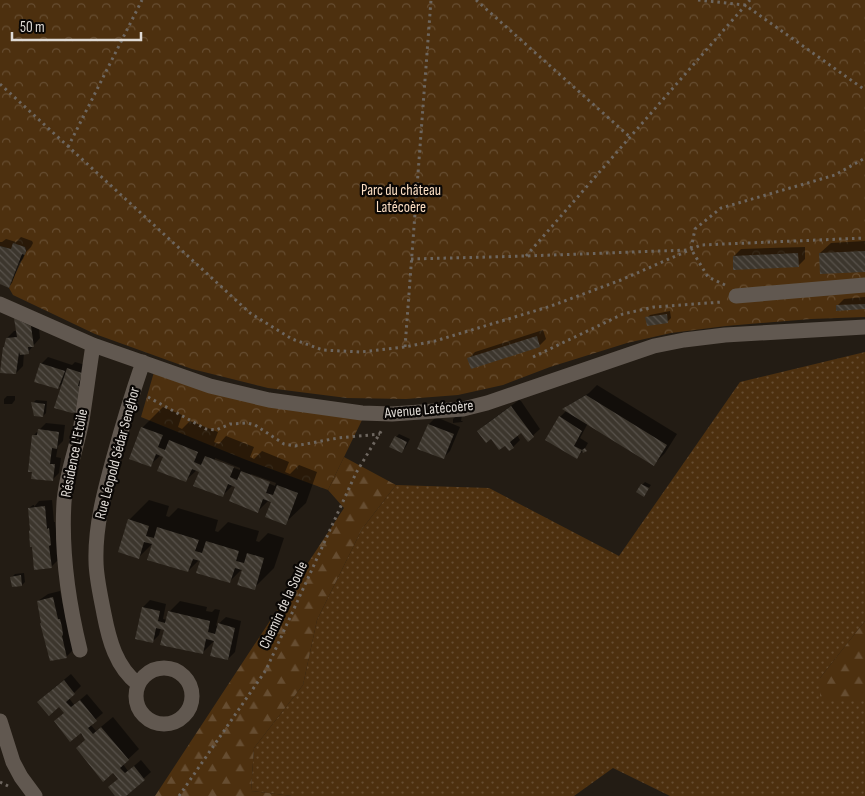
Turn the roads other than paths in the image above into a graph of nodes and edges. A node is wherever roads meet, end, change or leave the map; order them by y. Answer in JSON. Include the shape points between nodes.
{"nodes":[{"id":1,"x":865,"y":285,"type":"edge"},
{"id":2,"x":736,"y":296,"type":"road end"},
{"id":3,"x":0,"y":304,"type":"edge"},
{"id":4,"x":865,"y":327,"type":"edge"},
{"id":5,"x":93,"y":345,"type":"junction"},
{"id":6,"x":143,"y":362,"type":"junction"},
{"id":7,"x":80,"y":650,"type":"dead end"},
{"id":8,"x":138,"y":684,"type":"dead end"},
{"id":9,"x":0,"y":721,"type":"edge"},
{"id":10,"x":35,"y":796,"type":"edge"}],
"edges":[{"from":1,"to":2,"type":"street"},
{"from":3,"to":5,"type":"street","name":"Avenue Latécoère"},
{"from":4,"to":6,"type":"street","name":"Avenue Latécoère","via":[[684,340],[654,346],[488,403],[392,414],[362,414],[269,400],[210,386]]},
{"from":5,"to":6,"type":"street","name":"Avenue Latécoère"},
{"from":5,"to":7,"type":"street","name":"Résidence L'Etoile","via":[[82,421],[64,501],[65,571]]},
{"from":6,"to":8,"type":"street","name":"Rue Léopold Sédar Senghor","via":[[108,478],[97,526],[96,563],[107,632],[120,665]]},
{"from":9,"to":10,"type":"street","via":[[13,762]]}]}
